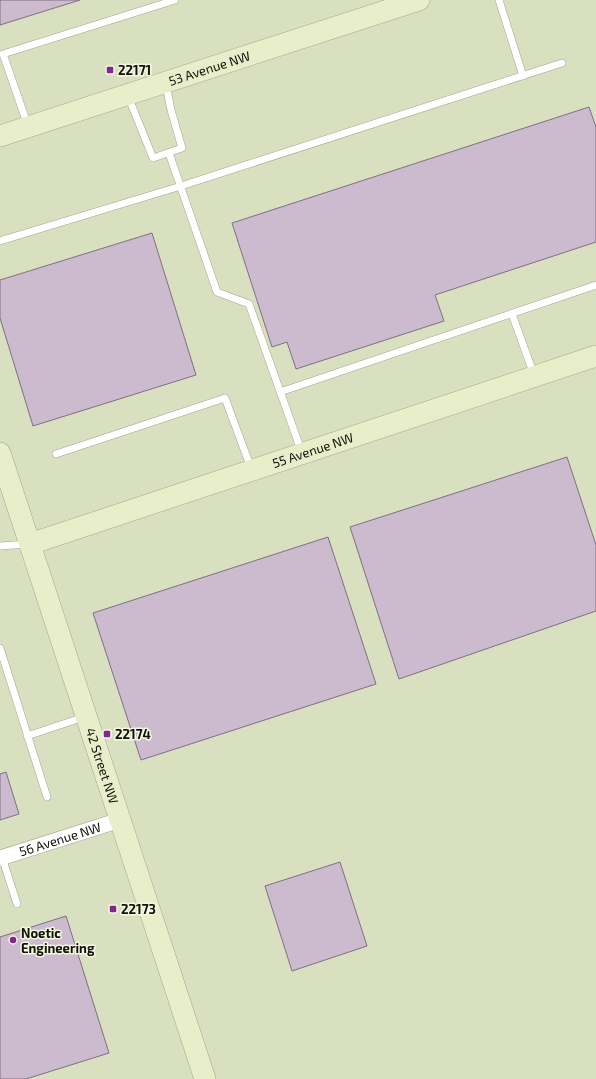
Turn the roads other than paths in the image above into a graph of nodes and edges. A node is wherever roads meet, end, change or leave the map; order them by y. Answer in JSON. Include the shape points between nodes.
{"nodes":[{"id":1,"x":175,"y":0,"type":"edge"},
{"id":2,"x":419,"y":0,"type":"edge"},
{"id":3,"x":499,"y":0,"type":"edge"},
{"id":4,"x":2,"y":55,"type":"edge"},
{"id":5,"x":562,"y":64,"type":"dead end"},
{"id":6,"x":523,"y":76,"type":"junction"},
{"id":7,"x":165,"y":83,"type":"junction"},
{"id":8,"x":128,"y":94,"type":"junction"},
{"id":9,"x":28,"y":127,"type":"junction"},
{"id":10,"x":0,"y":136,"type":"edge"},
{"id":11,"x":169,"y":152,"type":"junction"},
{"id":12,"x":181,"y":186,"type":"junction"},
{"id":13,"x":0,"y":240,"type":"edge"},
{"id":14,"x":596,"y":286,"type":"edge"},
{"id":15,"x":512,"y":314,"type":"junction"},
{"id":16,"x":596,"y":356,"type":"edge"},
{"id":17,"x":535,"y":377,"type":"junction"},
{"id":18,"x":280,"y":392,"type":"junction"},
{"id":19,"x":0,"y":453,"type":"edge"},
{"id":20,"x":56,"y":454,"type":"dead end"},
{"id":21,"x":302,"y":454,"type":"junction"},
{"id":22,"x":252,"y":470,"type":"junction"},
{"id":23,"x":30,"y":544,"type":"junction"},
{"id":24,"x":0,"y":546,"type":"edge"},
{"id":25,"x":0,"y":648,"type":"edge"},
{"id":26,"x":86,"y":716,"type":"junction"},
{"id":27,"x":27,"y":736,"type":"junction"},
{"id":28,"x":47,"y":797,"type":"dead end"},
{"id":29,"x":120,"y":820,"type":"junction"},
{"id":30,"x":1,"y":857,"type":"edge"},
{"id":31,"x":17,"y":904,"type":"dead end"},
{"id":32,"x":205,"y":1079,"type":"edge"}],
"edges":[{"from":1,"to":4,"type":"lane"},
{"from":2,"to":7,"type":"street","name":"53 Avenue NW"},
{"from":3,"to":6,"type":"lane"},
{"from":4,"to":9,"type":"lane"},
{"from":5,"to":6,"type":"lane"},
{"from":6,"to":12,"type":"lane"},
{"from":7,"to":8,"type":"street","name":"53 Avenue NW"},
{"from":7,"to":11,"type":"lane","via":[[182,148]]},
{"from":8,"to":9,"type":"street","name":"53 Avenue NW"},
{"from":8,"to":11,"type":"lane","via":[[153,158]]},
{"from":9,"to":10,"type":"street","name":"53 Avenue NW"},
{"from":11,"to":12,"type":"lane"},
{"from":12,"to":13,"type":"lane"},
{"from":12,"to":18,"type":"lane","via":[[217,292],[249,304]]},
{"from":14,"to":15,"type":"lane"},
{"from":15,"to":17,"type":"lane"},
{"from":15,"to":18,"type":"lane"},
{"from":16,"to":17,"type":"street","name":"55 Avenue NW"},
{"from":17,"to":21,"type":"street","name":"55 Avenue NW"},
{"from":18,"to":21,"type":"lane"},
{"from":19,"to":23,"type":"street","name":"42 Street NW"},
{"from":20,"to":22,"type":"lane","via":[[225,398]]},
{"from":21,"to":22,"type":"street","name":"55 Avenue NW"},
{"from":22,"to":23,"type":"street","name":"55 Avenue NW"},
{"from":23,"to":24,"type":"lane"},
{"from":23,"to":26,"type":"street","name":"42 Street NW"},
{"from":25,"to":27,"type":"lane"},
{"from":26,"to":27,"type":"lane"},
{"from":26,"to":29,"type":"street","name":"42 Street NW"},
{"from":27,"to":28,"type":"lane"},
{"from":29,"to":30,"type":"street","name":"56 Avenue NW"},
{"from":29,"to":32,"type":"street","name":"42 Street NW"},
{"from":30,"to":31,"type":"lane"}]}
